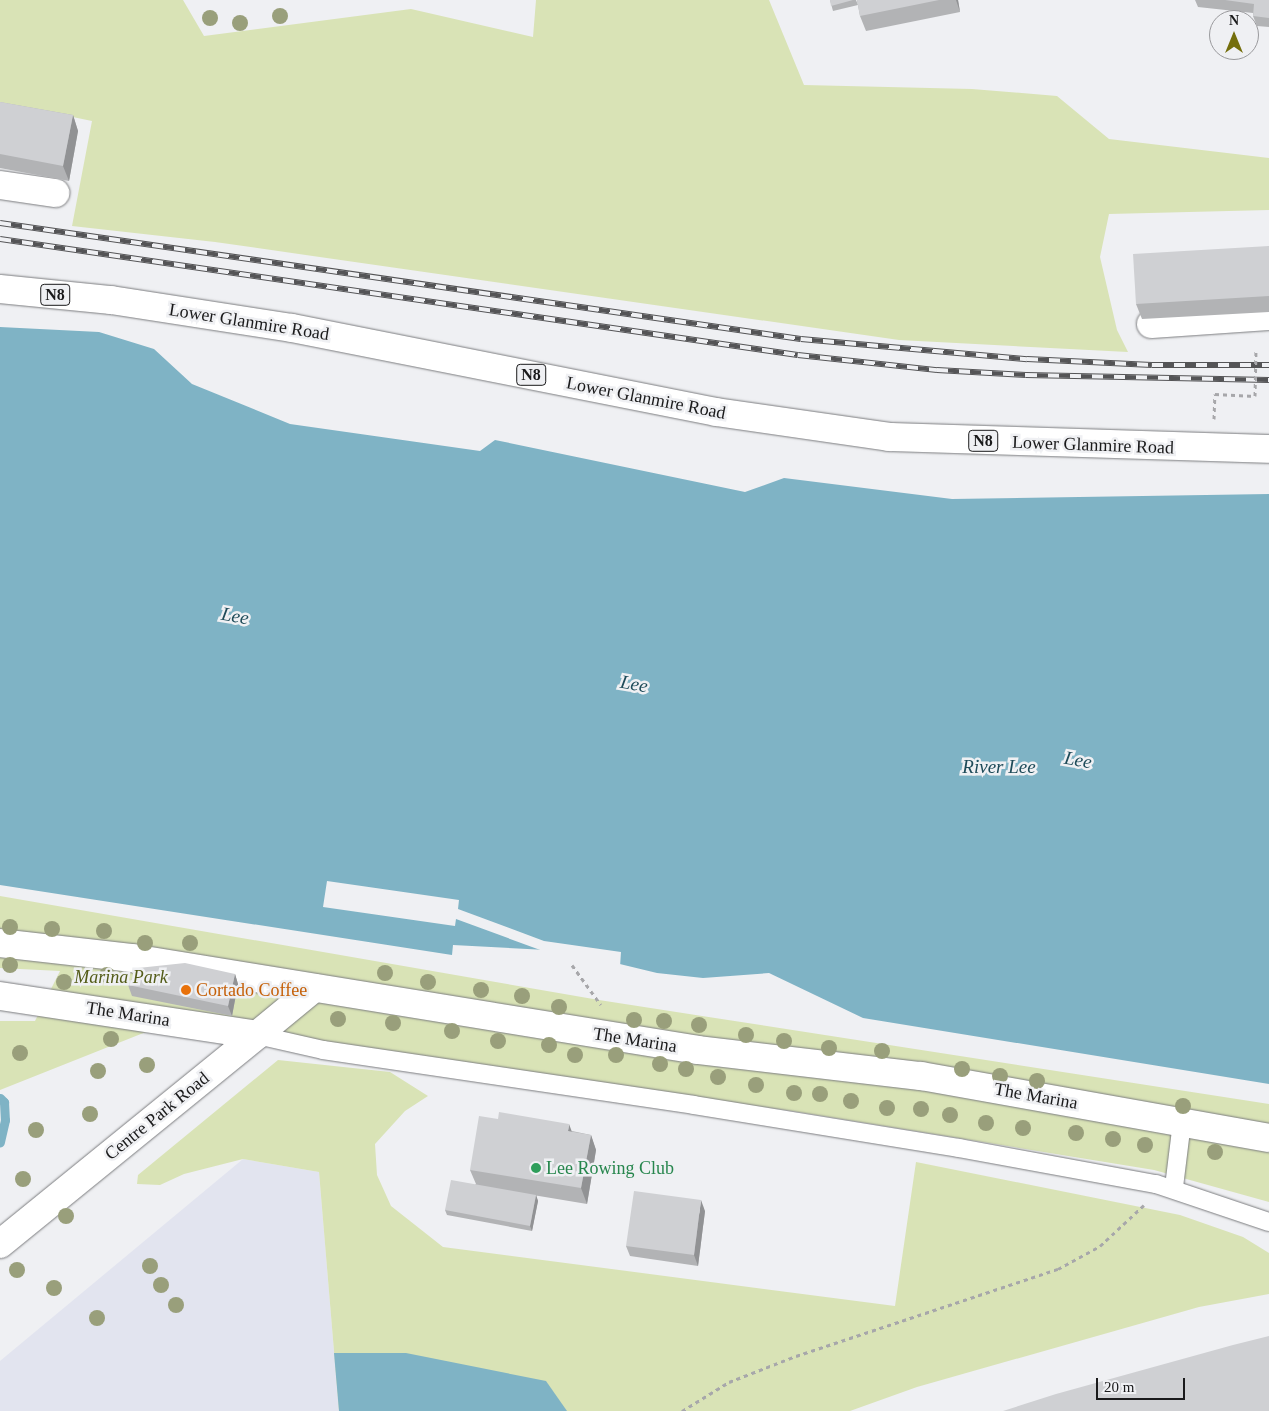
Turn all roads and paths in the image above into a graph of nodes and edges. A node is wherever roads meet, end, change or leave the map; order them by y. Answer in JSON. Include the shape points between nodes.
{"nodes":[{"id":1,"x":0,"y":185,"type":"edge"},
{"id":2,"x":55,"y":193,"type":"dead end"},
{"id":3,"x":0,"y":289,"type":"edge"},
{"id":4,"x":1269,"y":316,"type":"edge"},
{"id":5,"x":1151,"y":324,"type":"edge"},
{"id":6,"x":1256,"y":349,"type":"dead end"},
{"id":7,"x":1214,"y":420,"type":"dead end"},
{"id":8,"x":1269,"y":449,"type":"edge"},
{"id":9,"x":0,"y":943,"type":"edge"},
{"id":10,"x":314,"y":988,"type":"junction"},
{"id":11,"x":0,"y":996,"type":"edge"},
{"id":12,"x":256,"y":1035,"type":"junction"},
{"id":13,"x":1182,"y":1122,"type":"junction"},
{"id":14,"x":1269,"y":1138,"type":"edge"},
{"id":15,"x":1174,"y":1187,"type":"junction"},
{"id":16,"x":1141,"y":1210,"type":"dead end"},
{"id":17,"x":1269,"y":1222,"type":"edge"},
{"id":18,"x":0,"y":1244,"type":"edge"},
{"id":19,"x":682,"y":1411,"type":"edge"}],
"edges":[{"from":1,"to":2,"type":"main road"},
{"from":3,"to":8,"type":"main road","name":"Lower Glanmire Road","number":"N8","via":[[111,300],[292,328],[716,412],[889,437]]},
{"from":4,"to":5,"type":"main road"},
{"from":6,"to":7,"type":"path","bridge":true,"via":[[1255,396],[1215,394]]},
{"from":9,"to":10,"type":"main road","name":"The Marina","via":[[132,958]]},
{"from":10,"to":12,"type":"main road","name":"Centre Park Road"},
{"from":10,"to":13,"type":"main road","name":"The Marina","via":[[698,1050],[921,1076]]},
{"from":11,"to":12,"type":"main road","name":"The Marina"},
{"from":12,"to":15,"type":"lane","via":[[322,1050],[959,1148]]},
{"from":12,"to":18,"type":"main road","name":"Centre Park Road"},
{"from":13,"to":14,"type":"main road","name":"The Marina"},
{"from":13,"to":15,"type":"lane"},
{"from":15,"to":17,"type":"lane"},
{"from":16,"to":19,"type":"path","via":[[1100,1246],[1058,1269],[796,1356],[729,1382]]}]}
